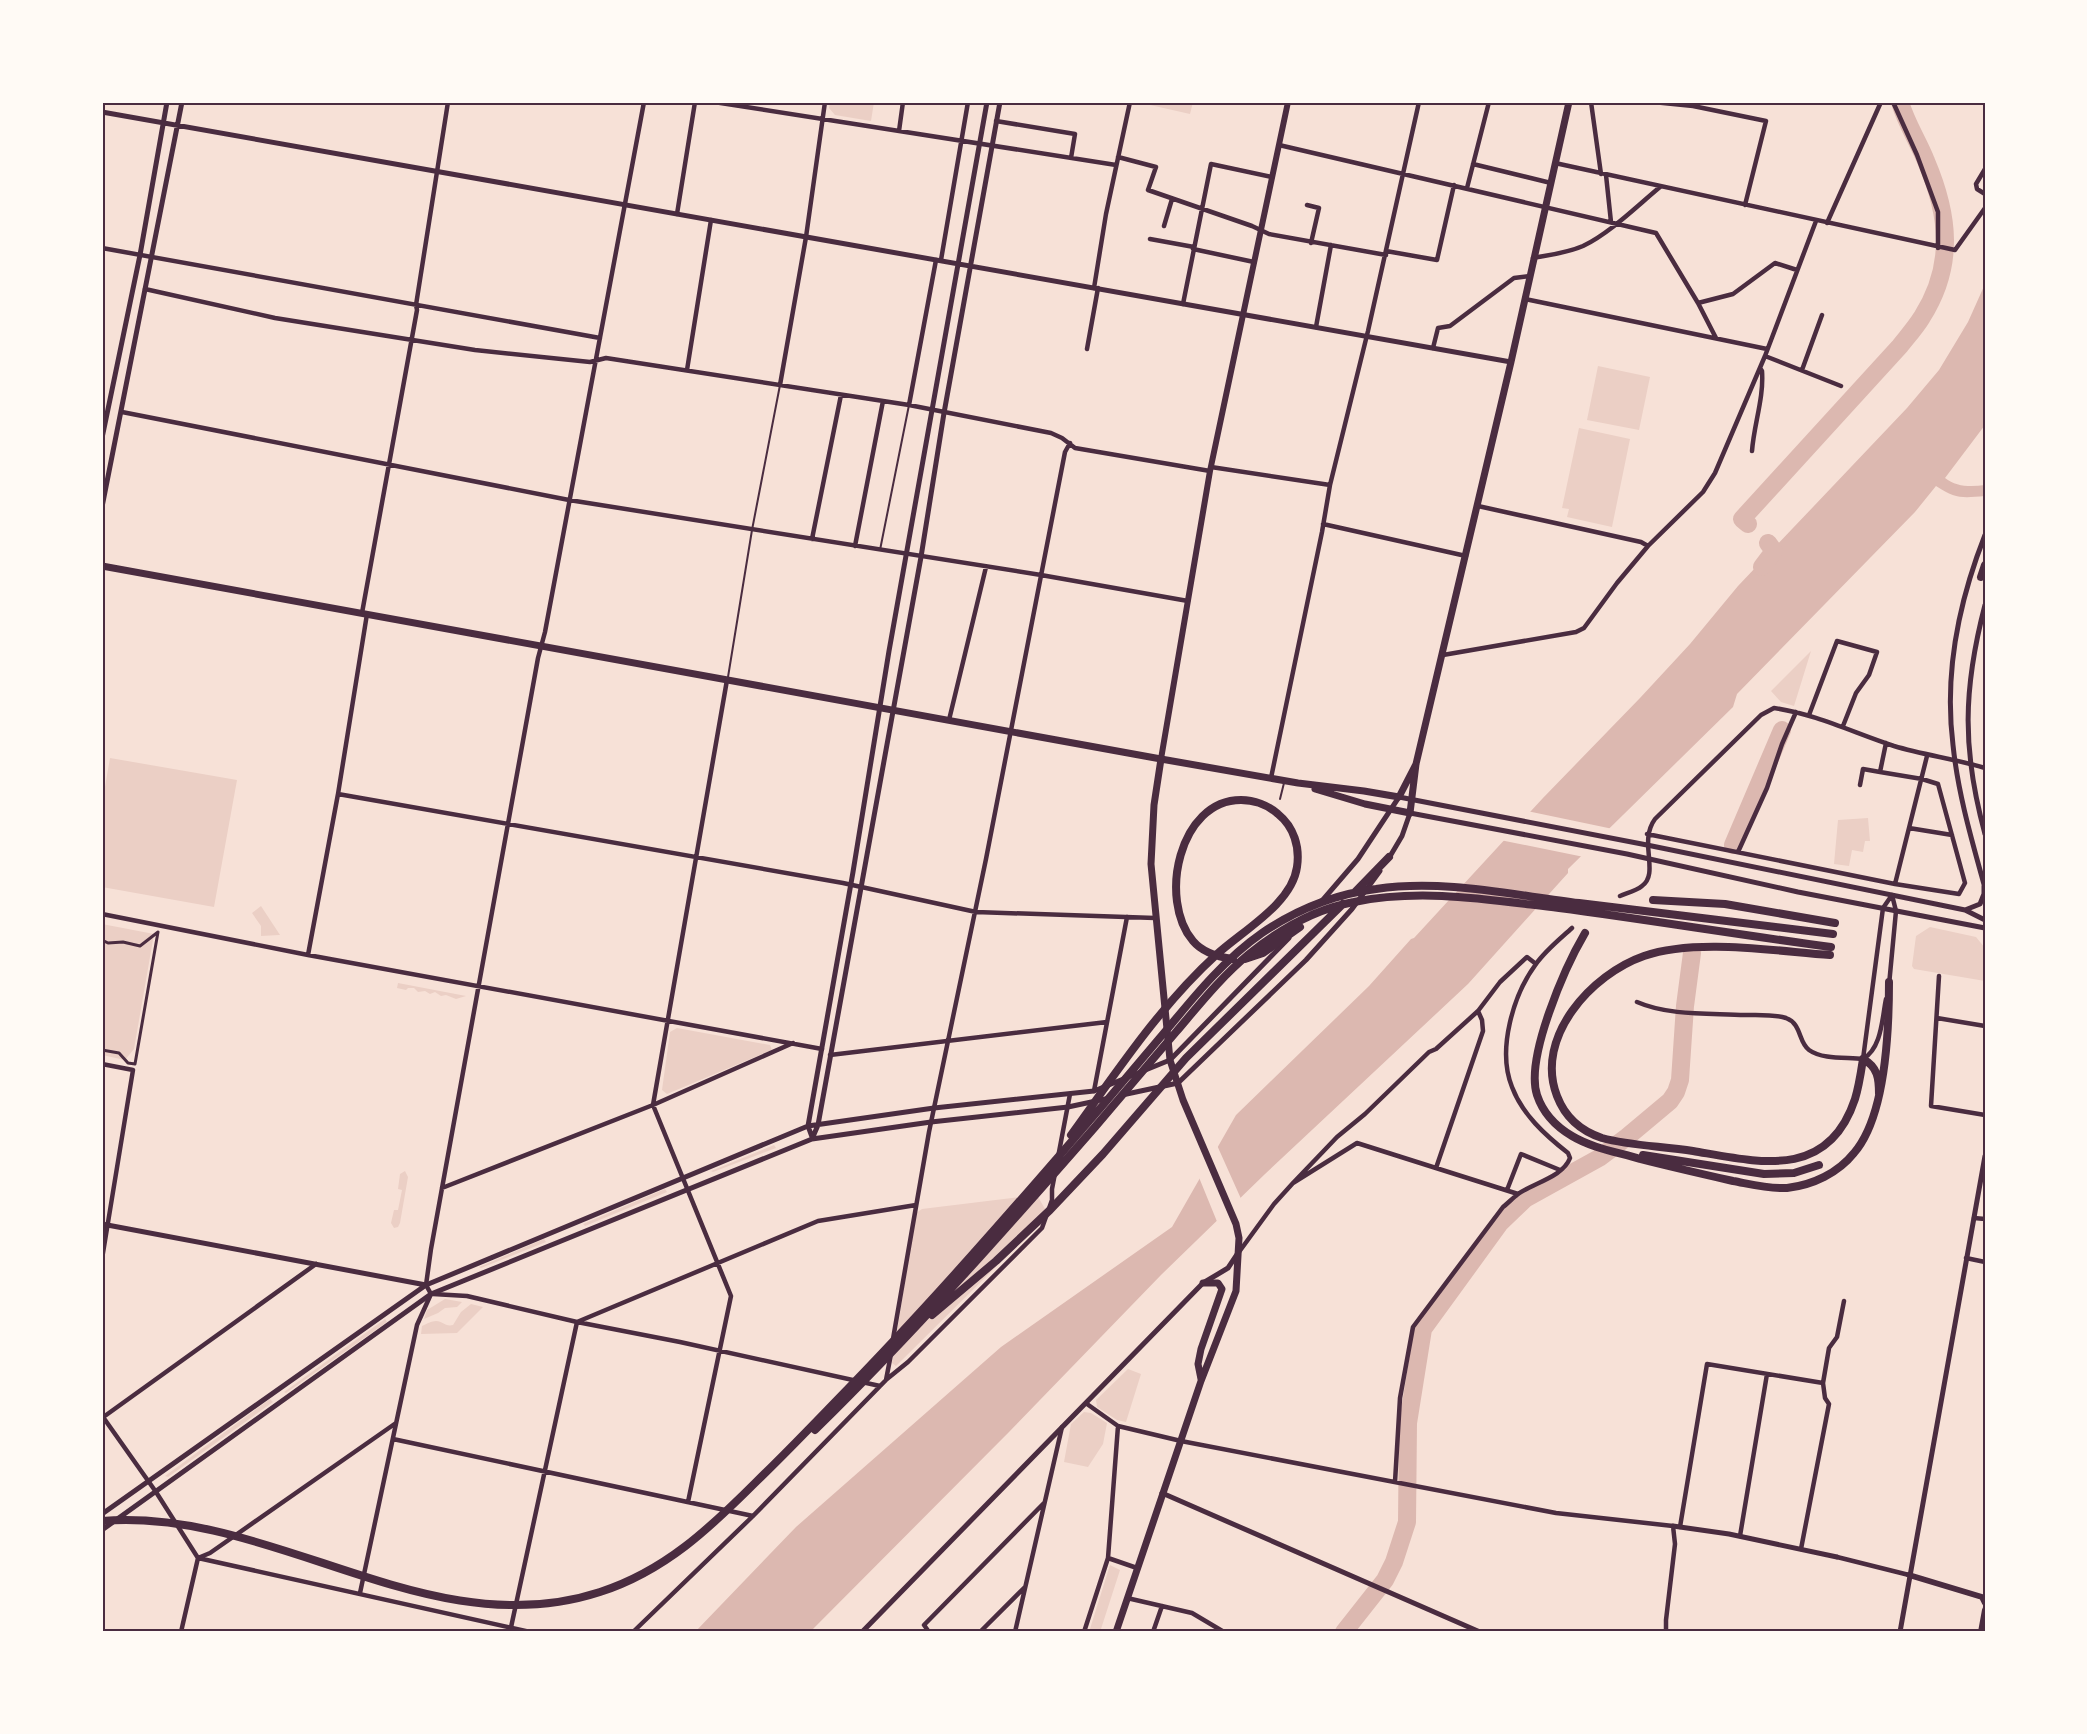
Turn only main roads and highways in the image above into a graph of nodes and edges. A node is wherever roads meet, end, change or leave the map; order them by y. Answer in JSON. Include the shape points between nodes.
{"nodes":[{"id":1,"x":1288,"y":102,"type":"edge"},
{"id":2,"x":1569,"y":102,"type":"edge"},
{"id":3,"x":1985,"y":565,"type":"edge"},
{"id":4,"x":102,"y":566,"type":"edge"},
{"id":5,"x":1981,"y":577,"type":"dead end"},
{"id":6,"x":1161,"y":759,"type":"junction"},
{"id":7,"x":1416,"y":764,"type":"junction"},
{"id":8,"x":1298,"y":783,"type":"junction"},
{"id":9,"x":1389,"y":857,"type":"road end"},
{"id":10,"x":1653,"y":900,"type":"dead end"},
{"id":11,"x":1582,"y":908,"type":"junction"},
{"id":12,"x":1835,"y":923,"type":"dead end"},
{"id":13,"x":1300,"y":927,"type":"road end"},
{"id":14,"x":1585,"y":933,"type":"dead end"},
{"id":15,"x":1833,"y":934,"type":"dead end"},
{"id":16,"x":1889,"y":982,"type":"road end"},
{"id":17,"x":1879,"y":1094,"type":"junction"},
{"id":18,"x":1631,"y":1144,"type":"junction"},
{"id":19,"x":1632,"y":1155,"type":"junction"},
{"id":20,"x":1819,"y":1165,"type":"dead end"},
{"id":21,"x":1723,"y":1167,"type":"junction"},
{"id":22,"x":1034,"y":1185,"type":"junction"},
{"id":23,"x":1203,"y":1283,"type":"road end"},
{"id":24,"x":899,"y":1344,"type":"junction"},
{"id":25,"x":1201,"y":1381,"type":"junction"},
{"id":26,"x":752,"y":1487,"type":"junction"},
{"id":27,"x":102,"y":1521,"type":"edge"},
{"id":28,"x":1909,"y":1575,"type":"road end"},
{"id":29,"x":1985,"y":1603,"type":"edge"},
{"id":30,"x":1985,"y":1610,"type":"edge"},
{"id":31,"x":1116,"y":1632,"type":"edge"},
{"id":32,"x":1981,"y":1632,"type":"edge"}],
"edges":[{"from":1,"to":6,"type":"main road","via":[[1211,469]]},
{"from":2,"to":7,"type":"main road"},
{"from":3,"to":5,"type":"highway"},
{"from":4,"to":6,"type":"main road"},
{"from":6,"to":8,"type":"main road"},
{"from":6,"to":25,"type":"main road","via":[[1151,864],[1170,1060],[1239,1238],[1236,1291]]},
{"from":7,"to":8,"type":"main road","via":[[1399,797]]},
{"from":7,"to":8,"type":"main road","via":[[1410,813]]},
{"from":9,"to":24,"type":"highway","via":[[1186,1058],[1050,1210]]},
{"from":10,"to":12,"type":"highway","via":[[1746,906]]},
{"from":11,"to":15,"type":"highway"},
{"from":11,"to":18,"type":"highway","via":[[1830,951],[1680,947],[1635,959],[1604,977],[1587,993],[1566,1021],[1557,1043],[1552,1072],[1555,1091],[1569,1117],[1584,1130]]},
{"from":11,"to":22,"type":"highway","via":[[1462,888],[1400,886],[1337,897],[1283,920],[1243,948],[1210,980]]},
{"from":11,"to":24,"type":"highway","via":[[1415,894],[1342,904],[1284,930],[1247,956],[1210,992]]},
{"from":13,"to":22,"type":"highway","via":[[1263,953],[1242,959],[1212,954],[1188,934],[1179,908],[1178,866],[1184,846],[1202,815],[1217,805],[1245,800],[1266,805],[1286,821],[1296,839],[1298,853],[1290,887],[1270,910],[1210,961],[1164,1009]]},
{"from":14,"to":19,"type":"highway","via":[[1542,1035],[1534,1086],[1541,1106],[1553,1122],[1572,1136]]},
{"from":16,"to":17,"type":"highway"},
{"from":17,"to":18,"type":"highway","via":[[1875,1069],[1863,1059],[1855,1098],[1844,1124],[1825,1144],[1790,1161],[1762,1163]]},
{"from":17,"to":19,"type":"highway","via":[[1866,1136],[1854,1153],[1841,1166],[1809,1183],[1785,1188],[1760,1186]]},
{"from":18,"to":21,"type":"highway"},
{"from":19,"to":21,"type":"highway"},
{"from":20,"to":21,"type":"highway","via":[[1779,1175]]},
{"from":22,"to":26,"type":"highway","via":[[844,1393]]},
{"from":23,"to":25,"type":"main road","via":[[1218,1282],[1222,1289],[1201,1349]]},
{"from":24,"to":26,"type":"highway","via":[[810,1435]]},
{"from":25,"to":31,"type":"main road"},
{"from":26,"to":27,"type":"highway","via":[[693,1543],[649,1572],[595,1594],[538,1605],[480,1604],[422,1593],[184,1524],[131,1519]]},
{"from":28,"to":29,"type":"main road","via":[[1982,1597]]},
{"from":30,"to":32,"type":"main road"}]}
